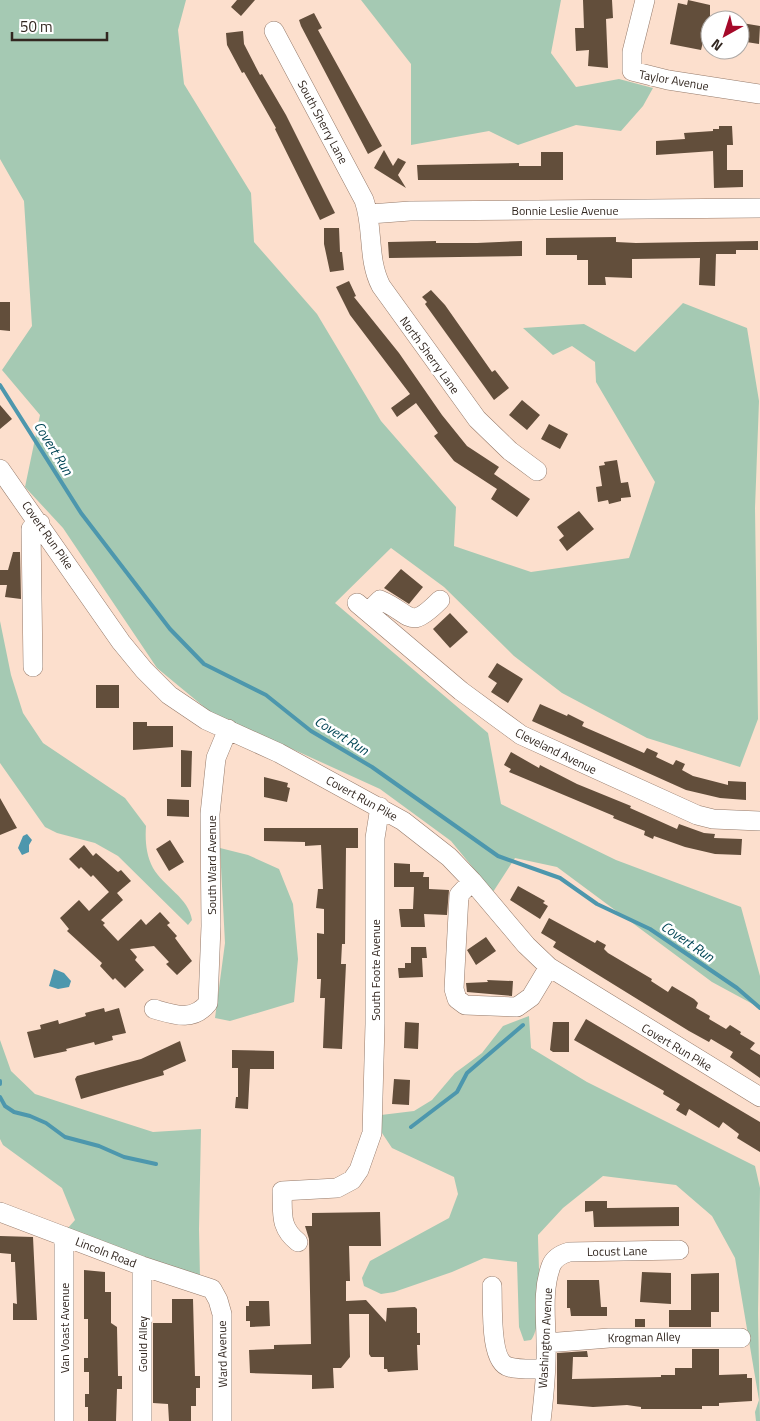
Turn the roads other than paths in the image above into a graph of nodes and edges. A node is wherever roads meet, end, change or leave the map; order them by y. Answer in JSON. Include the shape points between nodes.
{"nodes":[{"id":1,"x":645,"y":0,"type":"edge"},
{"id":2,"x":274,"y":31,"type":"dead end"},
{"id":3,"x":760,"y":94,"type":"edge"},
{"id":4,"x":760,"y":208,"type":"edge"},
{"id":5,"x":370,"y":214,"type":"junction"},
{"id":6,"x":0,"y":469,"type":"edge"},
{"id":7,"x":537,"y":471,"type":"dead end"},
{"id":8,"x":32,"y":529,"type":"junction"},
{"id":9,"x":440,"y":600,"type":"dead end"},
{"id":10,"x":33,"y":667,"type":"dead end"},
{"id":11,"x":228,"y":729,"type":"junction"},
{"id":12,"x":380,"y":807,"type":"junction"},
{"id":13,"x":760,"y":821,"type":"edge"},
{"id":14,"x":472,"y":880,"type":"junction"},
{"id":15,"x":549,"y":967,"type":"junction"},
{"id":16,"x":154,"y":1010,"type":"dead end"},
{"id":17,"x":760,"y":1097,"type":"edge"},
{"id":18,"x":0,"y":1212,"type":"edge"},
{"id":19,"x":64,"y":1236,"type":"junction"},
{"id":20,"x":298,"y":1242,"type":"dead end"},
{"id":21,"x":679,"y":1250,"type":"dead end"},
{"id":22,"x":557,"y":1257,"type":"joint"},
{"id":23,"x":142,"y":1266,"type":"junction"},
{"id":24,"x":492,"y":1286,"type":"dead end"},
{"id":25,"x":212,"y":1289,"type":"joint"},
{"id":26,"x":742,"y":1338,"type":"dead end"},
{"id":27,"x":546,"y":1343,"type":"junction"},
{"id":28,"x":544,"y":1369,"type":"junction"},
{"id":29,"x":64,"y":1421,"type":"edge"},
{"id":30,"x":142,"y":1421,"type":"edge"},
{"id":31,"x":222,"y":1421,"type":"edge"},
{"id":32,"x":541,"y":1421,"type":"edge"}],
"edges":[{"from":1,"to":3,"type":"street","name":"Taylor Avenue","via":[[632,52],[632,71]]},
{"from":2,"to":5,"type":"street","name":"South Sherry Lane"},
{"from":4,"to":5,"type":"street","name":"Bonnie Leslie Avenue","via":[[410,210]]},
{"from":5,"to":7,"type":"street","name":"North Sherry Lane","via":[[372,260],[381,286],[478,419],[510,451]]},
{"from":6,"to":8,"type":"street","name":"Covert Run Pike"},
{"from":8,"to":10,"type":"street"},
{"from":8,"to":11,"type":"street","name":"Covert Run Pike","via":[[144,670],[172,697],[206,720]]},
{"from":9,"to":13,"type":"street","name":"Cleveland Avenue","via":[[423,617],[415,618],[380,600],[363,608],[475,702],[521,736],[697,815]]},
{"from":11,"to":12,"type":"street","name":"Covert Run Pike"},
{"from":11,"to":16,"type":"street","name":"South Ward Avenue","via":[[216,758],[210,814],[212,926],[208,1003],[191,1016]]},
{"from":12,"to":14,"type":"street","name":"Covert Run Pike","via":[[449,857]]},
{"from":12,"to":20,"type":"street","name":"South Foote Avenue","via":[[375,838],[372,1133],[359,1170],[352,1180],[337,1188],[282,1191],[283,1221],[287,1233]]},
{"from":14,"to":15,"type":"street","name":"Covert Run Pike","via":[[526,945]]},
{"from":14,"to":15,"type":"street","via":[[459,894],[454,989],[457,999],[465,1005],[517,1007],[531,997]]},
{"from":15,"to":17,"type":"street","name":"Covert Run Pike"},
{"from":18,"to":19,"type":"street","name":"Lincoln Road"},
{"from":19,"to":23,"type":"street","name":"Lincoln Road"},
{"from":19,"to":29,"type":"street","name":"Van Voast Avenue"},
{"from":21,"to":22,"type":"street","name":"Locust Lane","via":[[569,1252]]},
{"from":22,"to":27,"type":"street","name":"Washington Avenue","via":[[551,1264],[546,1292]]},
{"from":23,"to":25,"type":"street","name":"Lincoln Road"},
{"from":23,"to":30,"type":"street","name":"Gould Alley"},
{"from":24,"to":28,"type":"street","via":[[494,1337],[499,1359],[508,1367]]},
{"from":25,"to":31,"type":"street","name":"Ward Avenue","via":[[222,1314]]},
{"from":26,"to":27,"type":"street","name":"Krogman Alley","via":[[617,1337]]},
{"from":27,"to":28,"type":"street","name":"Washington Avenue"},
{"from":28,"to":32,"type":"street","name":"Washington Avenue"}]}
